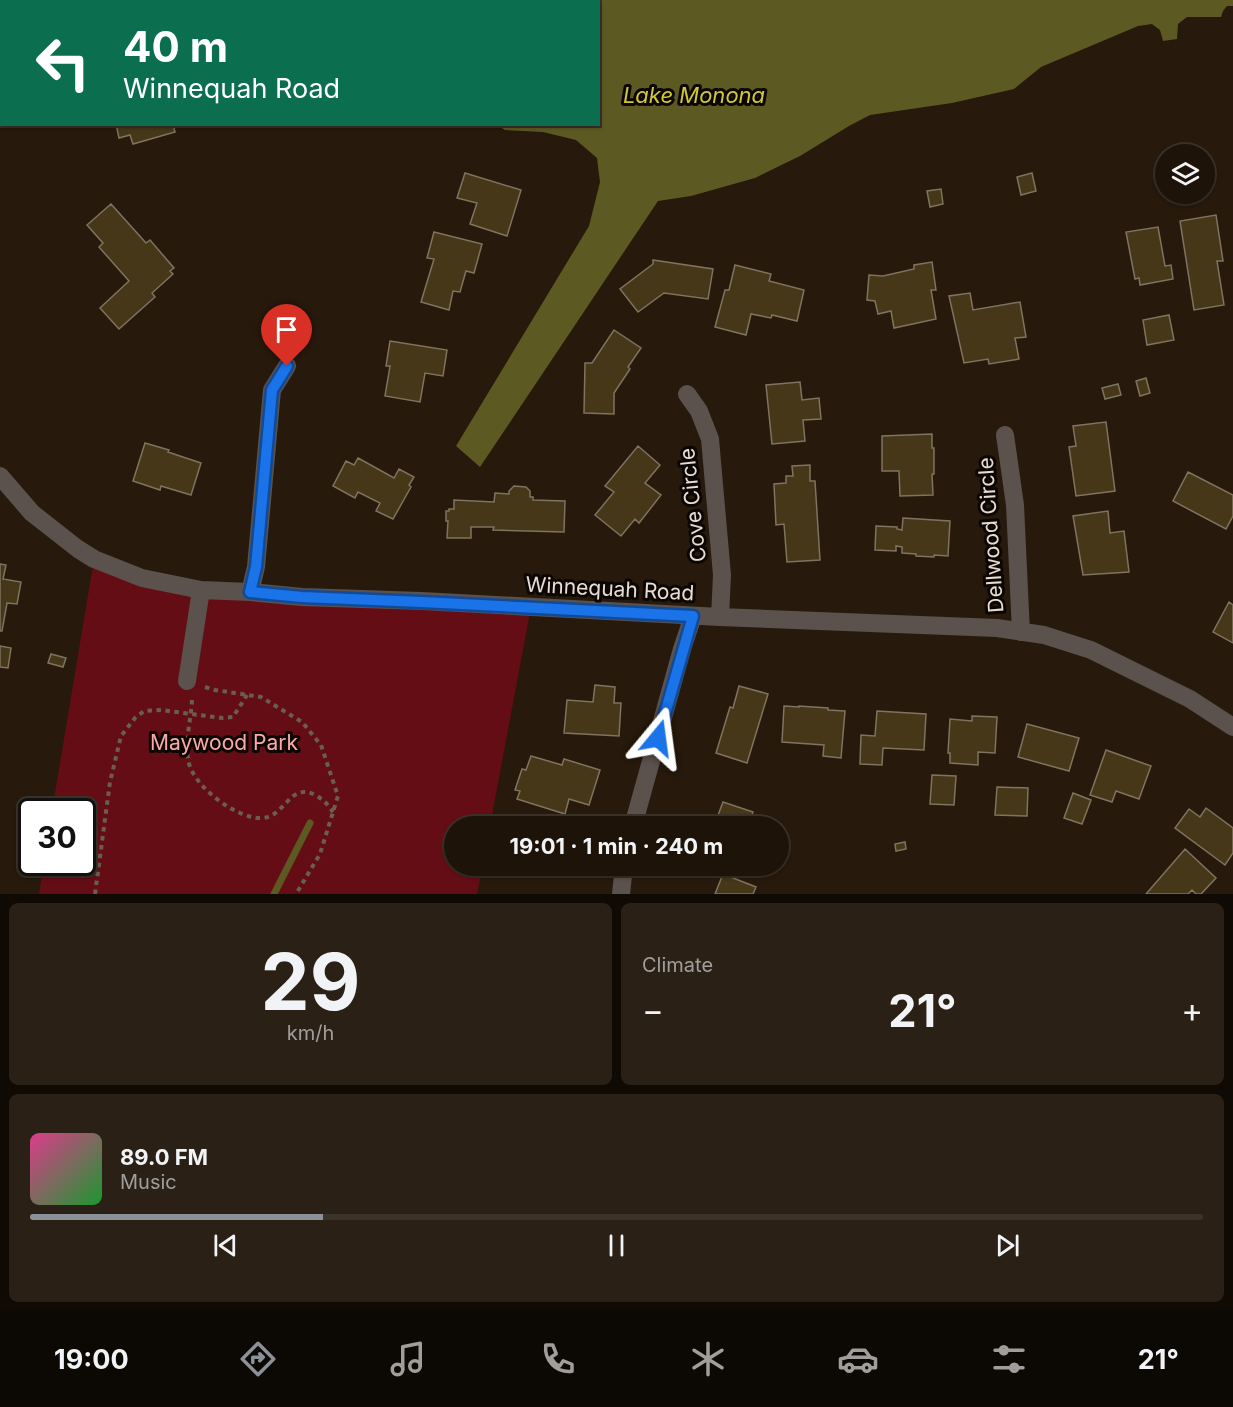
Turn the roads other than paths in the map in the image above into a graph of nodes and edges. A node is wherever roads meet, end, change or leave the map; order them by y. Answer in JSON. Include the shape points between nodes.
{"nodes":[{"id":1,"x":287,"y":366,"type":"dead end"},
{"id":2,"x":687,"y":394,"type":"dead end"},
{"id":3,"x":1005,"y":435,"type":"dead end"},
{"id":4,"x":0,"y":477,"type":"edge"},
{"id":5,"x":201,"y":590,"type":"junction"},
{"id":6,"x":250,"y":592,"type":"junction"},
{"id":7,"x":693,"y":616,"type":"junction"},
{"id":8,"x":720,"y":617,"type":"junction"},
{"id":9,"x":1021,"y":632,"type":"junction"},
{"id":10,"x":187,"y":681,"type":"road end"},
{"id":11,"x":1233,"y":726,"type":"edge"},
{"id":12,"x":636,"y":816,"type":"edge"},
{"id":13,"x":623,"y":876,"type":"edge"},
{"id":14,"x":621,"y":894,"type":"edge"}],
"edges":[{"from":1,"to":6,"type":"street","via":[[272,390],[256,567]]},
{"from":2,"to":8,"type":"street","name":"Cove Circle","via":[[710,439],[722,575]]},
{"from":3,"to":9,"type":"street","name":"Dellwood Circle","via":[[1015,505]]},
{"from":4,"to":5,"type":"street","name":"Winnequah Road","via":[[32,513],[94,560],[142,578]]},
{"from":5,"to":6,"type":"street","name":"Winnequah Road"},
{"from":5,"to":10,"type":"street"},
{"from":6,"to":7,"type":"street","name":"Winnequah Road"},
{"from":7,"to":8,"type":"street","name":"Winnequah Road"},
{"from":7,"to":12,"type":"street"},
{"from":8,"to":9,"type":"street","name":"Winnequah Road"},
{"from":9,"to":11,"type":"street","name":"Winnequah Road","via":[[1044,635],[1091,651],[1190,699]]},
{"from":13,"to":14,"type":"street"}]}
